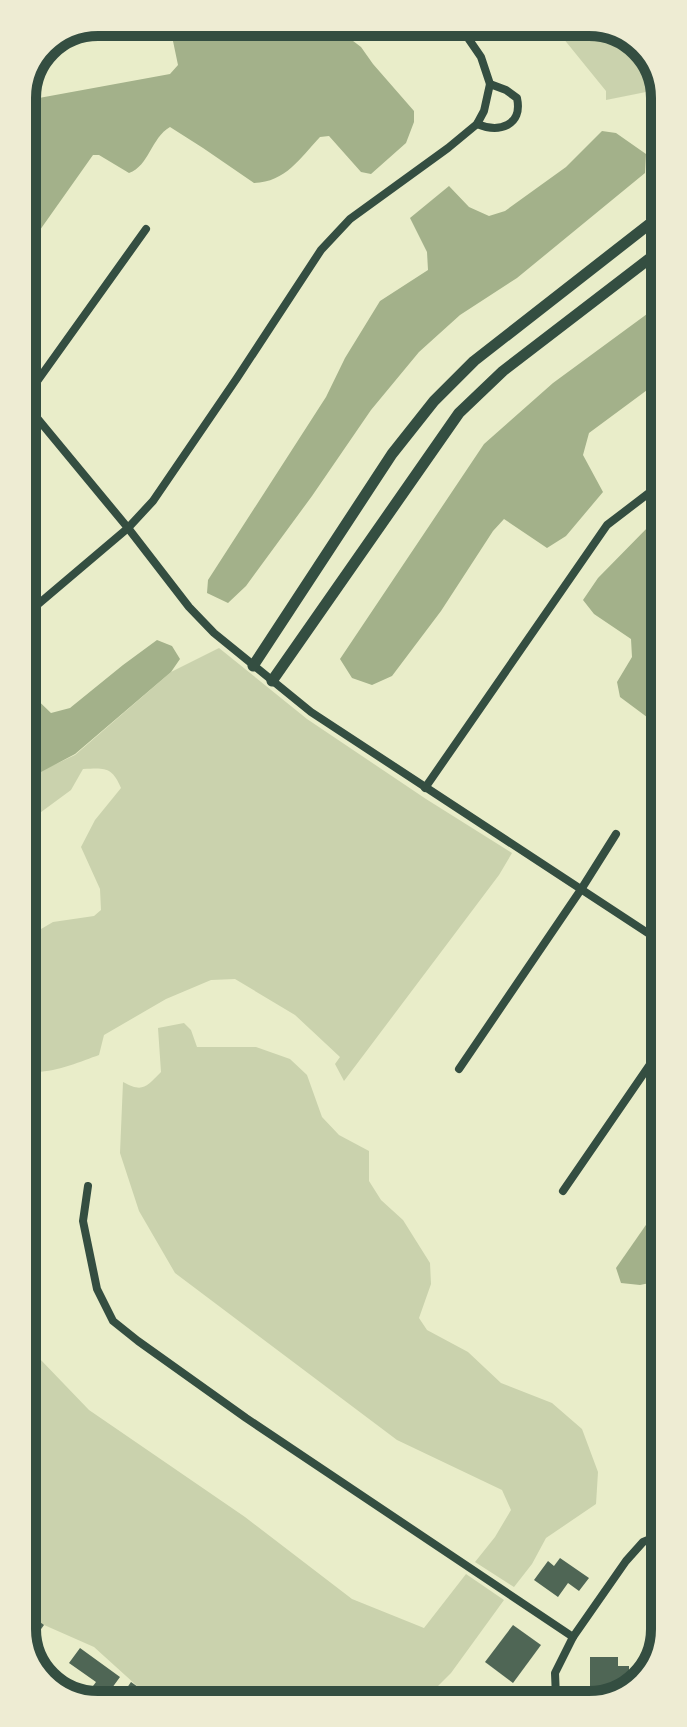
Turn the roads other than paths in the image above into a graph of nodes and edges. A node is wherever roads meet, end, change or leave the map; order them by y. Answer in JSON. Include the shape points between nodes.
{"nodes":[{"id":1,"x":467,"y":36,"type":"edge"},
{"id":2,"x":490,"y":84,"type":"junction"},
{"id":3,"x":477,"y":124,"type":"junction"},
{"id":4,"x":651,"y":223,"type":"edge"},
{"id":5,"x":146,"y":229,"type":"dead end"},
{"id":6,"x":651,"y":257,"type":"edge"},
{"id":7,"x":36,"y":383,"type":"edge"},
{"id":8,"x":36,"y":417,"type":"edge"},
{"id":9,"x":651,"y":491,"type":"edge"},
{"id":10,"x":128,"y":528,"type":"junction"},
{"id":11,"x":36,"y":606,"type":"edge"},
{"id":12,"x":253,"y":666,"type":"junction"},
{"id":13,"x":272,"y":681,"type":"junction"},
{"id":14,"x":425,"y":788,"type":"junction"},
{"id":15,"x":616,"y":834,"type":"dead end"},
{"id":16,"x":582,"y":888,"type":"junction"},
{"id":17,"x":651,"y":935,"type":"edge"},
{"id":18,"x":651,"y":1063,"type":"edge"},
{"id":19,"x":459,"y":1069,"type":"dead end"},
{"id":20,"x":88,"y":1186,"type":"dead end"},
{"id":21,"x":563,"y":1191,"type":"dead end"},
{"id":22,"x":651,"y":1539,"type":"edge"},
{"id":23,"x":573,"y":1637,"type":"junction"},
{"id":24,"x":556,"y":1691,"type":"edge"}],
"edges":[{"from":1,"to":2,"type":"street"},
{"from":2,"to":3,"type":"street"},
{"from":2,"to":3,"type":"street","via":[[517,98],[517,117],[501,127]]},
{"from":3,"to":10,"type":"street","via":[[350,219],[321,250],[161,488]]},
{"from":4,"to":12,"type":"street","via":[[474,361],[434,401],[392,454]]},
{"from":5,"to":7,"type":"street"},
{"from":6,"to":13,"type":"street","via":[[503,371],[459,413]]},
{"from":8,"to":10,"type":"street"},
{"from":9,"to":14,"type":"street","via":[[607,525]]},
{"from":10,"to":11,"type":"street"},
{"from":10,"to":12,"type":"street","via":[[189,607]]},
{"from":12,"to":13,"type":"street"},
{"from":13,"to":14,"type":"street"},
{"from":14,"to":16,"type":"street"},
{"from":15,"to":16,"type":"street"},
{"from":16,"to":17,"type":"street"},
{"from":16,"to":19,"type":"street"},
{"from":18,"to":21,"type":"street"},
{"from":20,"to":23,"type":"street","via":[[83,1221],[97,1289],[113,1321],[246,1418]]},
{"from":22,"to":23,"type":"street","via":[[626,1561]]},
{"from":23,"to":24,"type":"street","via":[[555,1673]]}]}
